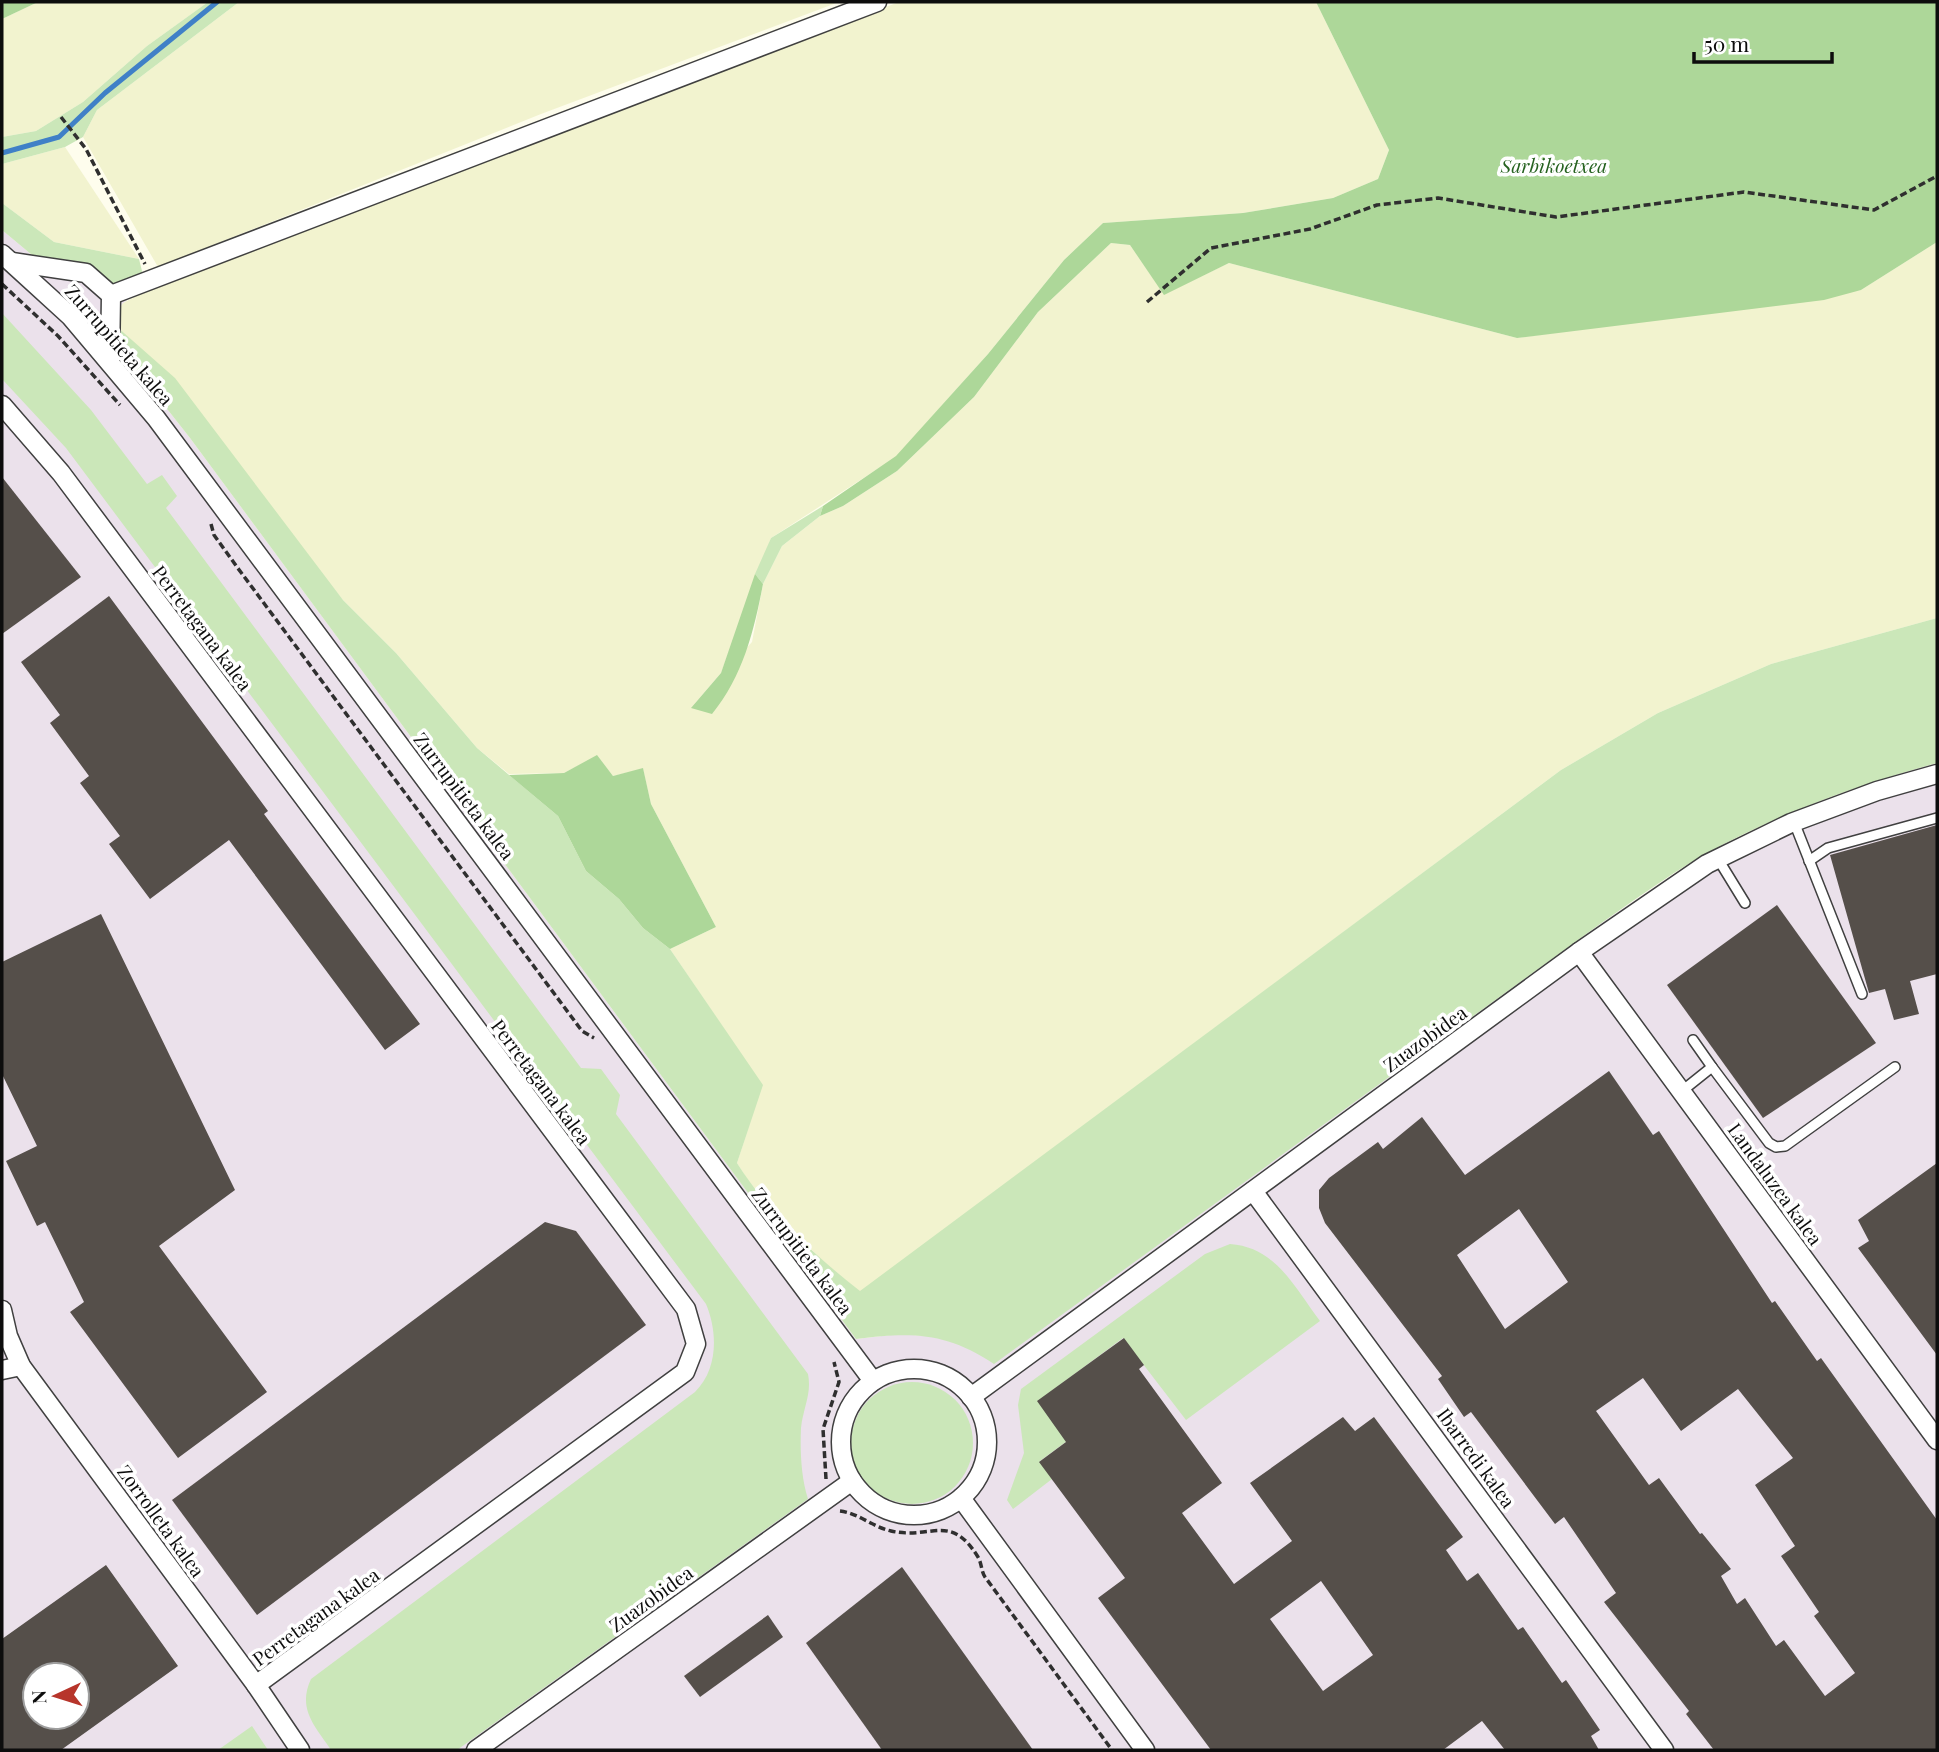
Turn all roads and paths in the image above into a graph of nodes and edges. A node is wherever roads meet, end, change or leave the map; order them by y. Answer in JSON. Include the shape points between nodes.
{"nodes":[{"id":1,"x":877,"y":2,"type":"edge"},
{"id":2,"x":61,"y":117,"type":"dead end"},
{"id":3,"x":1937,"y":176,"type":"edge"},
{"id":4,"x":7,"y":258,"type":"edge"},
{"id":5,"x":153,"y":278,"type":"junction"},
{"id":6,"x":2,"y":285,"type":"edge"},
{"id":7,"x":111,"y":295,"type":"junction"},
{"id":8,"x":1147,"y":302,"type":"dead end"},
{"id":9,"x":110,"y":361,"type":"junction"},
{"id":10,"x":2,"y":405,"type":"edge"},
{"id":11,"x":127,"y":408,"type":"dead end"},
{"id":12,"x":211,"y":520,"type":"dead end"},
{"id":13,"x":1937,"y":774,"type":"edge"},
{"id":14,"x":1937,"y":818,"type":"edge"},
{"id":15,"x":1794,"y":822,"type":"junction"},
{"id":16,"x":1718,"y":859,"type":"junction"},
{"id":17,"x":1809,"y":862,"type":"junction"},
{"id":18,"x":1745,"y":903,"type":"dead end"},
{"id":19,"x":1579,"y":952,"type":"junction"},
{"id":20,"x":1862,"y":994,"type":"dead end"},
{"id":21,"x":1693,"y":1040,"type":"dead end"},
{"id":22,"x":602,"y":1047,"type":"dead end"},
{"id":23,"x":1712,"y":1067,"type":"junction"},
{"id":24,"x":1895,"y":1067,"type":"dead end"},
{"id":25,"x":1682,"y":1091,"type":"junction"},
{"id":26,"x":1254,"y":1191,"type":"junction"},
{"id":27,"x":2,"y":1310,"type":"edge"},
{"id":28,"x":5,"y":1337,"type":"edge"},
{"id":29,"x":831,"y":1357,"type":"dead end"},
{"id":30,"x":21,"y":1366,"type":"junction"},
{"id":31,"x":2,"y":1370,"type":"edge"},
{"id":32,"x":873,"y":1381,"type":"junction"},
{"id":33,"x":971,"y":1397,"type":"junction"},
{"id":34,"x":1937,"y":1440,"type":"edge"},
{"id":35,"x":852,"y":1481,"type":"junction"},
{"id":36,"x":829,"y":1498,"type":"junction"},
{"id":37,"x":961,"y":1498,"type":"junction"},
{"id":38,"x":256,"y":1685,"type":"junction"},
{"id":39,"x":300,"y":1750,"type":"edge"},
{"id":40,"x":476,"y":1750,"type":"edge"},
{"id":41,"x":1112,"y":1750,"type":"edge"},
{"id":42,"x":1145,"y":1750,"type":"edge"},
{"id":43,"x":1664,"y":1750,"type":"edge"}],
"edges":[{"from":1,"to":5,"type":"street"},
{"from":2,"to":5,"type":"path","via":[[86,149]]},
{"from":3,"to":8,"type":"path","via":[[1874,209],[1744,192],[1556,217],[1438,198],[1377,205],[1310,229],[1211,248]]},
{"from":4,"to":7,"type":"street","via":[[86,273]]},
{"from":4,"to":9,"type":"street","name":"Zurrupitieta kalea","via":[[70,316]]},
{"from":5,"to":7,"type":"street"},
{"from":6,"to":11,"type":"path","via":[[58,336],[111,398]]},
{"from":7,"to":9,"type":"street"},
{"from":9,"to":32,"type":"street","name":"Zurrupitieta kalea"},
{"from":10,"to":38,"type":"street","name":"Perretagana kalea","via":[[61,473],[686,1310],[696,1344],[685,1372]]},
{"from":12,"to":22,"type":"path","via":[[214,535],[262,601],[582,1031],[594,1036]]},
{"from":13,"to":15,"type":"street","name":"Zuazobidea"},
{"from":14,"to":17,"type":"lane","via":[[1828,848]]},
{"from":15,"to":16,"type":"street","name":"Zuazobidea"},
{"from":15,"to":17,"type":"lane"},
{"from":16,"to":18,"type":"lane"},
{"from":16,"to":19,"type":"street","name":"Zuazobidea"},
{"from":17,"to":20,"type":"lane"},
{"from":19,"to":25,"type":"street","name":"Landaluzea kalea"},
{"from":19,"to":26,"type":"street","name":"Zuazobidea"},
{"from":21,"to":23,"type":"lane"},
{"from":23,"to":24,"type":"lane","via":[[1776,1147],[1785,1146]]},
{"from":23,"to":25,"type":"lane"},
{"from":25,"to":34,"type":"street","name":"Landaluzea kalea"},
{"from":26,"to":33,"type":"street","name":"Zuazobidea"},
{"from":26,"to":43,"type":"street","name":"Ibarredi kalea"},
{"from":27,"to":28,"type":"street","name":"Zorrolleta kalea"},
{"from":28,"to":30,"type":"street","name":"Zorrolleta kalea"},
{"from":29,"to":36,"type":"path","via":[[839,1382],[823,1429],[823,1489]]},
{"from":30,"to":31,"type":"street"},
{"from":30,"to":38,"type":"street","name":"Zorrolleta kalea"},
{"from":32,"to":33,"type":"street","via":[[889,1373],[925,1370],[942,1375]]},
{"from":32,"to":35,"type":"street","via":[[856,1397],[840,1438]]},
{"from":33,"to":37,"type":"street","via":[[980,1413],[986,1449],[982,1468]]},
{"from":35,"to":36,"type":"street","name":"Zuazobidea"},
{"from":35,"to":37,"type":"street","via":[[877,1506],[911,1516],[946,1508]]},
{"from":36,"to":40,"type":"street","name":"Zuazobidea"},
{"from":36,"to":41,"type":"path","via":[[838,1511],[890,1531],[948,1529],[960,1534],[985,1577]]},
{"from":37,"to":42,"type":"street"},
{"from":38,"to":39,"type":"street","name":"Zorrolleta kalea"}]}
